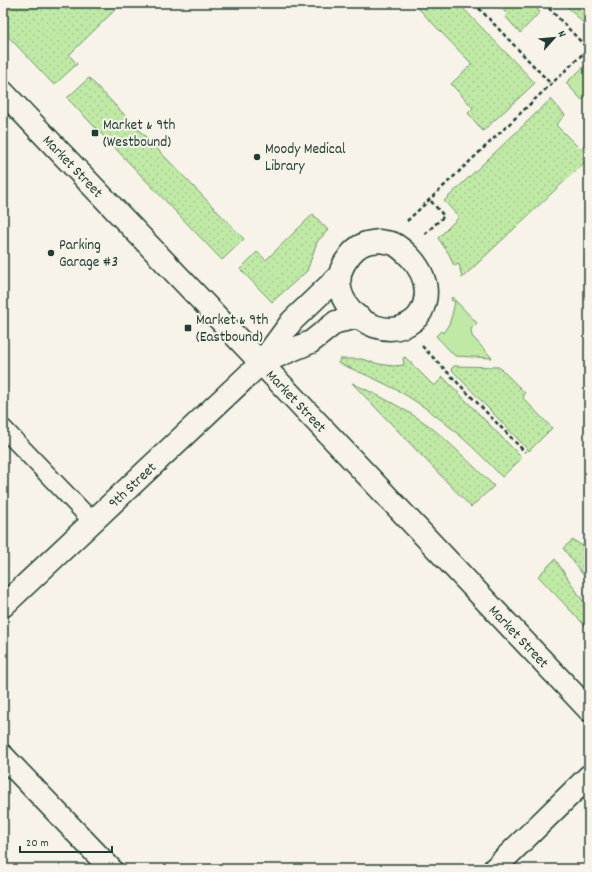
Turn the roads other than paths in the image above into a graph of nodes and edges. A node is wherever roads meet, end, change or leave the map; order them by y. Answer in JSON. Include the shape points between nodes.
{"nodes":[{"id":1,"x":3,"y":92,"type":"edge"},
{"id":2,"x":338,"y":277,"type":"junction"},
{"id":3,"x":359,"y":317,"type":"junction"},
{"id":4,"x":261,"y":362,"type":"junction"},
{"id":5,"x":3,"y":428,"type":"edge"},
{"id":6,"x":93,"y":522,"type":"junction"},
{"id":7,"x":3,"y":606,"type":"edge"},
{"id":8,"x":589,"y":710,"type":"edge"},
{"id":9,"x":3,"y":756,"type":"edge"},
{"id":10,"x":589,"y":776,"type":"edge"},
{"id":11,"x":111,"y":869,"type":"edge"},
{"id":12,"x":494,"y":869,"type":"edge"}],
"edges":[{"from":1,"to":4,"type":"street","name":"Market Street"},
{"from":2,"to":3,"type":"street","name":"9th Street","via":[[340,291],[347,305]]},
{"from":2,"to":3,"type":"street","name":"9th Street","via":[[343,263],[352,252],[364,244],[379,241],[404,250],[423,275],[427,289],[425,302],[420,314],[410,324],[395,329],[383,328],[371,325]]},
{"from":2,"to":4,"type":"street","name":"9th Street","via":[[292,321]]},
{"from":3,"to":4,"type":"street","name":"9th Street","via":[[336,322],[311,342]]},
{"from":4,"to":6,"type":"street","name":"9th Street"},
{"from":4,"to":8,"type":"street","name":"Market Street"},
{"from":5,"to":6,"type":"lane"},
{"from":6,"to":7,"type":"street","name":"9th Street"},
{"from":9,"to":11,"type":"street"},
{"from":10,"to":12,"type":"street"}]}
